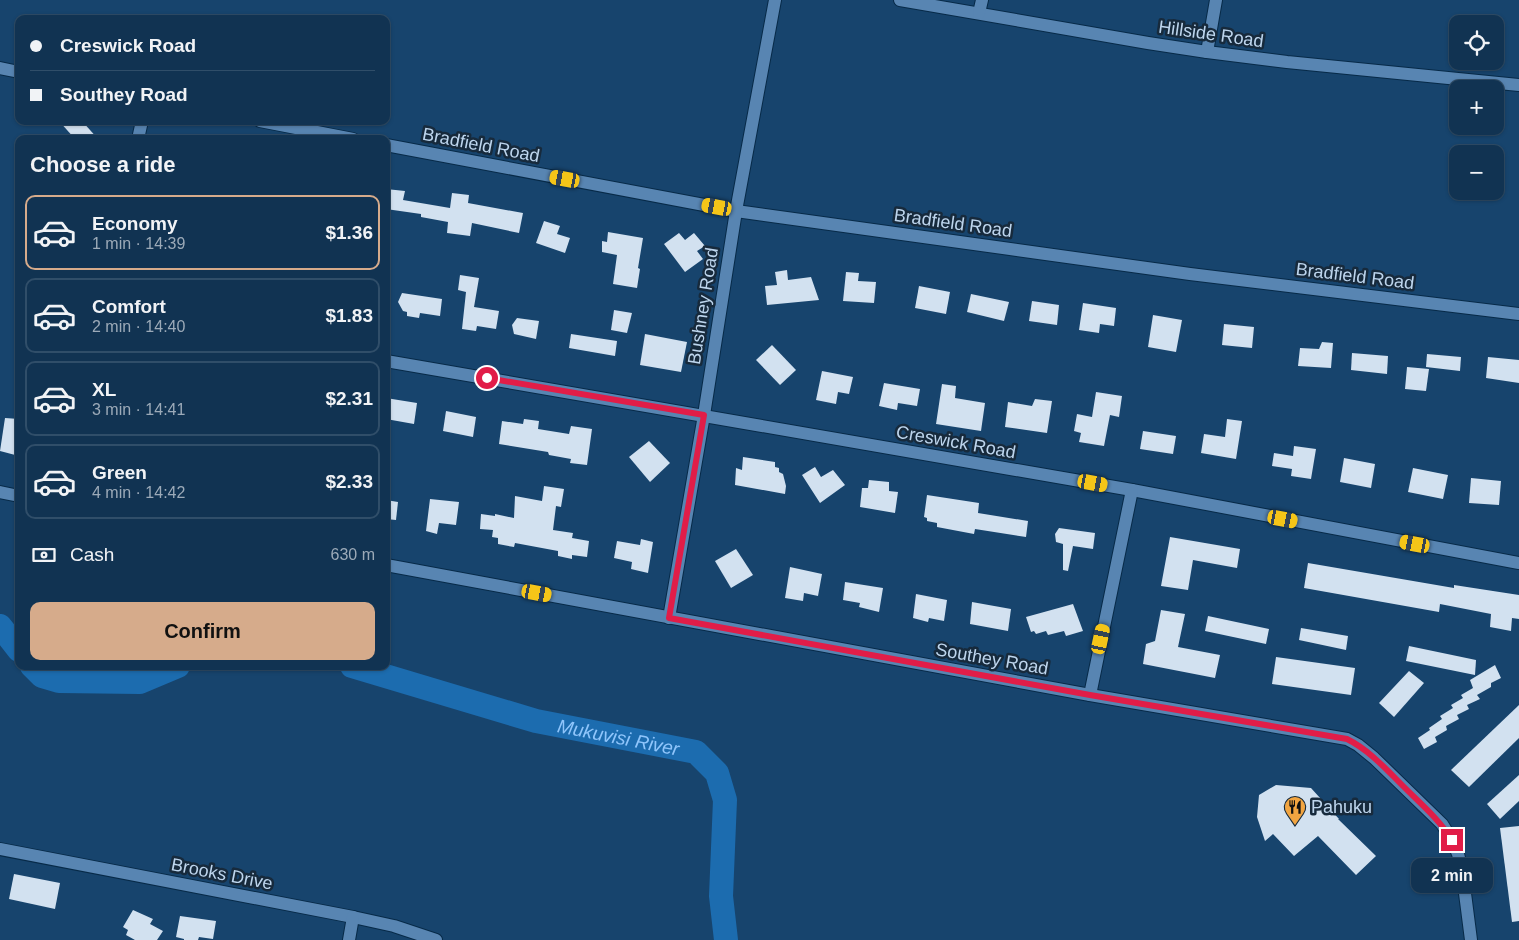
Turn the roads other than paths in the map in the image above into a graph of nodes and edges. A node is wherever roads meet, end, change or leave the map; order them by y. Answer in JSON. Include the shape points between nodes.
{"nodes":[{"id":1,"x":775,"y":0,"type":"edge"},
{"id":2,"x":900,"y":0,"type":"edge"},
{"id":3,"x":1216,"y":0,"type":"edge"},
{"id":4,"x":980,"y":6,"type":"edge"},
{"id":5,"x":1207,"y":52,"type":"junction"},
{"id":6,"x":0,"y":68,"type":"edge"},
{"id":7,"x":15,"y":71,"type":"edge"},
{"id":8,"x":1519,"y":85,"type":"edge"},
{"id":9,"x":281,"y":125,"type":"edge"},
{"id":10,"x":332,"y":135,"type":"edge"},
{"id":11,"x":390,"y":146,"type":"edge"},
{"id":12,"x":736,"y":211,"type":"junction"},
{"id":13,"x":1519,"y":314,"type":"edge"},
{"id":14,"x":390,"y":362,"type":"edge"},
{"id":15,"x":704,"y":415,"type":"junction"},
{"id":16,"x":1132,"y":490,"type":"junction"},
{"id":17,"x":0,"y":492,"type":"edge"},
{"id":18,"x":15,"y":495,"type":"edge"},
{"id":19,"x":1519,"y":563,"type":"edge"},
{"id":20,"x":390,"y":566,"type":"edge"},
{"id":21,"x":669,"y":618,"type":"junction"},
{"id":22,"x":1090,"y":695,"type":"junction"},
{"id":23,"x":0,"y":849,"type":"edge"},
{"id":24,"x":353,"y":917,"type":"junction"},
{"id":25,"x":349,"y":940,"type":"edge"},
{"id":26,"x":436,"y":940,"type":"edge"},
{"id":27,"x":1471,"y":940,"type":"edge"}],
"edges":[{"from":1,"to":12,"type":"street","name":"Bushney Road"},
{"from":2,"to":4,"type":"street","name":"Hillside Road"},
{"from":3,"to":5,"type":"street"},
{"from":4,"to":5,"type":"street","name":"Hillside Road","via":[[1148,43]]},
{"from":5,"to":8,"type":"street","name":"Hillside Road"},
{"from":6,"to":7,"type":"street"},
{"from":9,"to":10,"type":"street"},
{"from":11,"to":12,"type":"street","name":"Bradfield Road"},
{"from":12,"to":13,"type":"street","name":"Bradfield Road","via":[[1190,274]]},
{"from":12,"to":15,"type":"street","name":"Bushney Road"},
{"from":14,"to":15,"type":"street","name":"Creswick Road"},
{"from":15,"to":16,"type":"street","name":"Creswick Road"},
{"from":15,"to":21,"type":"street","name":"Bushney Road"},
{"from":16,"to":19,"type":"street","name":"Creswick Road"},
{"from":16,"to":22,"type":"street"},
{"from":17,"to":18,"type":"street"},
{"from":20,"to":21,"type":"street","name":"Southey Road"},
{"from":21,"to":22,"type":"street","name":"Southey Road"},
{"from":22,"to":27,"type":"street","name":"Southey Road","via":[[1347,739],[1358,745],[1442,824],[1452,840],[1462,870]]},
{"from":23,"to":24,"type":"street","name":"Brooks Drive"},
{"from":24,"to":25,"type":"street"},
{"from":24,"to":26,"type":"street","name":"Brooks Drive"}]}
